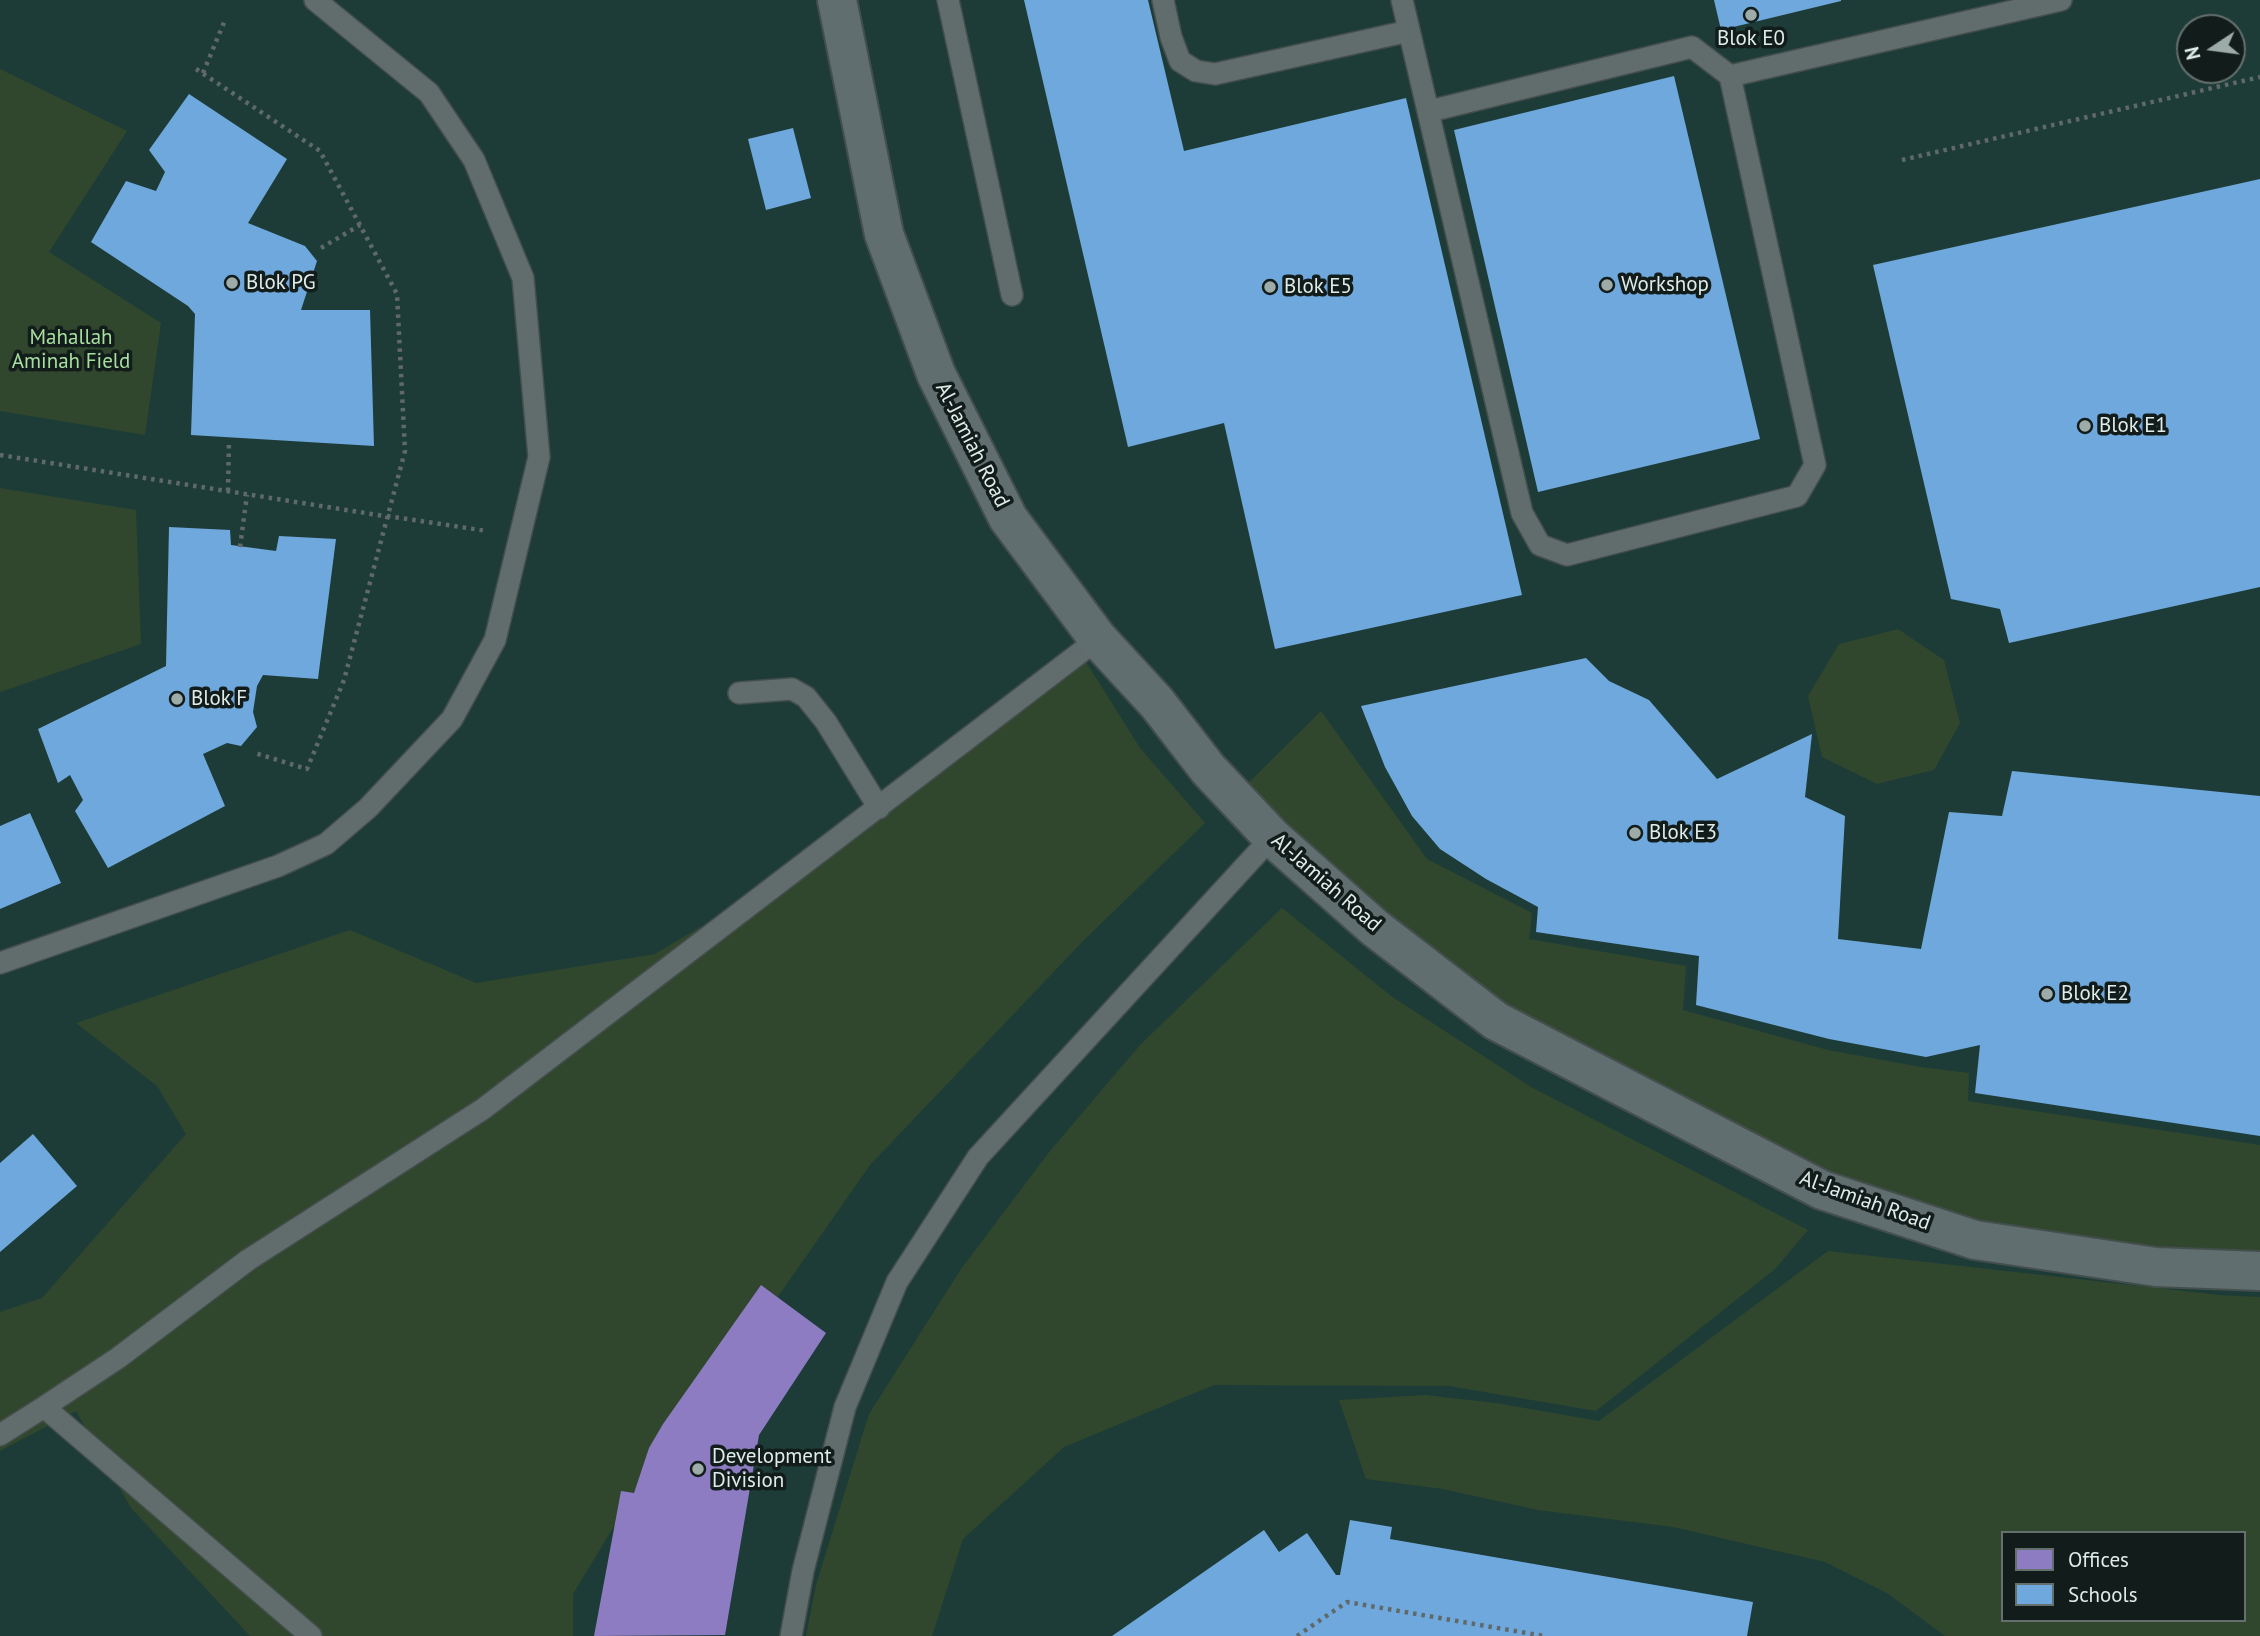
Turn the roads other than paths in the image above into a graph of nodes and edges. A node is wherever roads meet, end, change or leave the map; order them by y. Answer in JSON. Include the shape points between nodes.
{"nodes":[{"id":1,"x":315,"y":0,"type":"edge"},
{"id":2,"x":837,"y":0,"type":"edge"},
{"id":3,"x":948,"y":0,"type":"edge"},
{"id":4,"x":1163,"y":0,"type":"edge"},
{"id":5,"x":1402,"y":0,"type":"edge"},
{"id":6,"x":2060,"y":0,"type":"edge"},
{"id":7,"x":1409,"y":31,"type":"junction"},
{"id":8,"x":1730,"y":76,"type":"junction"},
{"id":9,"x":1430,"y":111,"type":"junction"},
{"id":10,"x":1012,"y":295,"type":"dead end"},
{"id":11,"x":1098,"y":639,"type":"junction"},
{"id":12,"x":740,"y":693,"type":"dead end"},
{"id":13,"x":879,"y":808,"type":"junction"},
{"id":14,"x":1272,"y":837,"type":"junction"},
{"id":15,"x":0,"y":963,"type":"edge"},
{"id":16,"x":2260,"y":1271,"type":"edge"},
{"id":17,"x":44,"y":1407,"type":"junction"},
{"id":18,"x":0,"y":1435,"type":"edge"},
{"id":19,"x":311,"y":1636,"type":"edge"},
{"id":20,"x":791,"y":1636,"type":"edge"}],
"edges":[{"from":1,"to":15,"type":"lane","via":[[429,93],[474,160],[523,278],[539,457],[495,640],[452,719],[368,808],[326,844],[278,866]]},
{"from":2,"to":11,"type":"street","name":"Al-Jamiah Road","via":[[884,234],[936,374],[1008,518]]},
{"from":3,"to":10,"type":"lane"},
{"from":4,"to":7,"type":"lane","via":[[1180,61],[1196,71],[1214,74]]},
{"from":5,"to":7,"type":"lane"},
{"from":6,"to":8,"type":"lane"},
{"from":7,"to":9,"type":"lane"},
{"from":8,"to":9,"type":"lane","via":[[1692,47]]},
{"from":8,"to":9,"type":"lane","via":[[1815,465],[1797,496],[1567,555],[1540,545],[1522,513]]},
{"from":11,"to":13,"type":"lane"},
{"from":11,"to":14,"type":"street","name":"Al-Jamiah Road"},
{"from":12,"to":13,"type":"lane","via":[[792,689],[806,697]]},
{"from":13,"to":17,"type":"lane","via":[[483,1109],[248,1260],[118,1358]]},
{"from":14,"to":16,"type":"street","name":"Al-Jamiah Road","via":[[1375,928],[1496,1021],[1822,1190],[1975,1240],[2156,1267]]},
{"from":14,"to":20,"type":"lane","via":[[978,1157],[897,1282],[845,1407]]},
{"from":17,"to":18,"type":"lane"},
{"from":17,"to":19,"type":"lane"}]}
